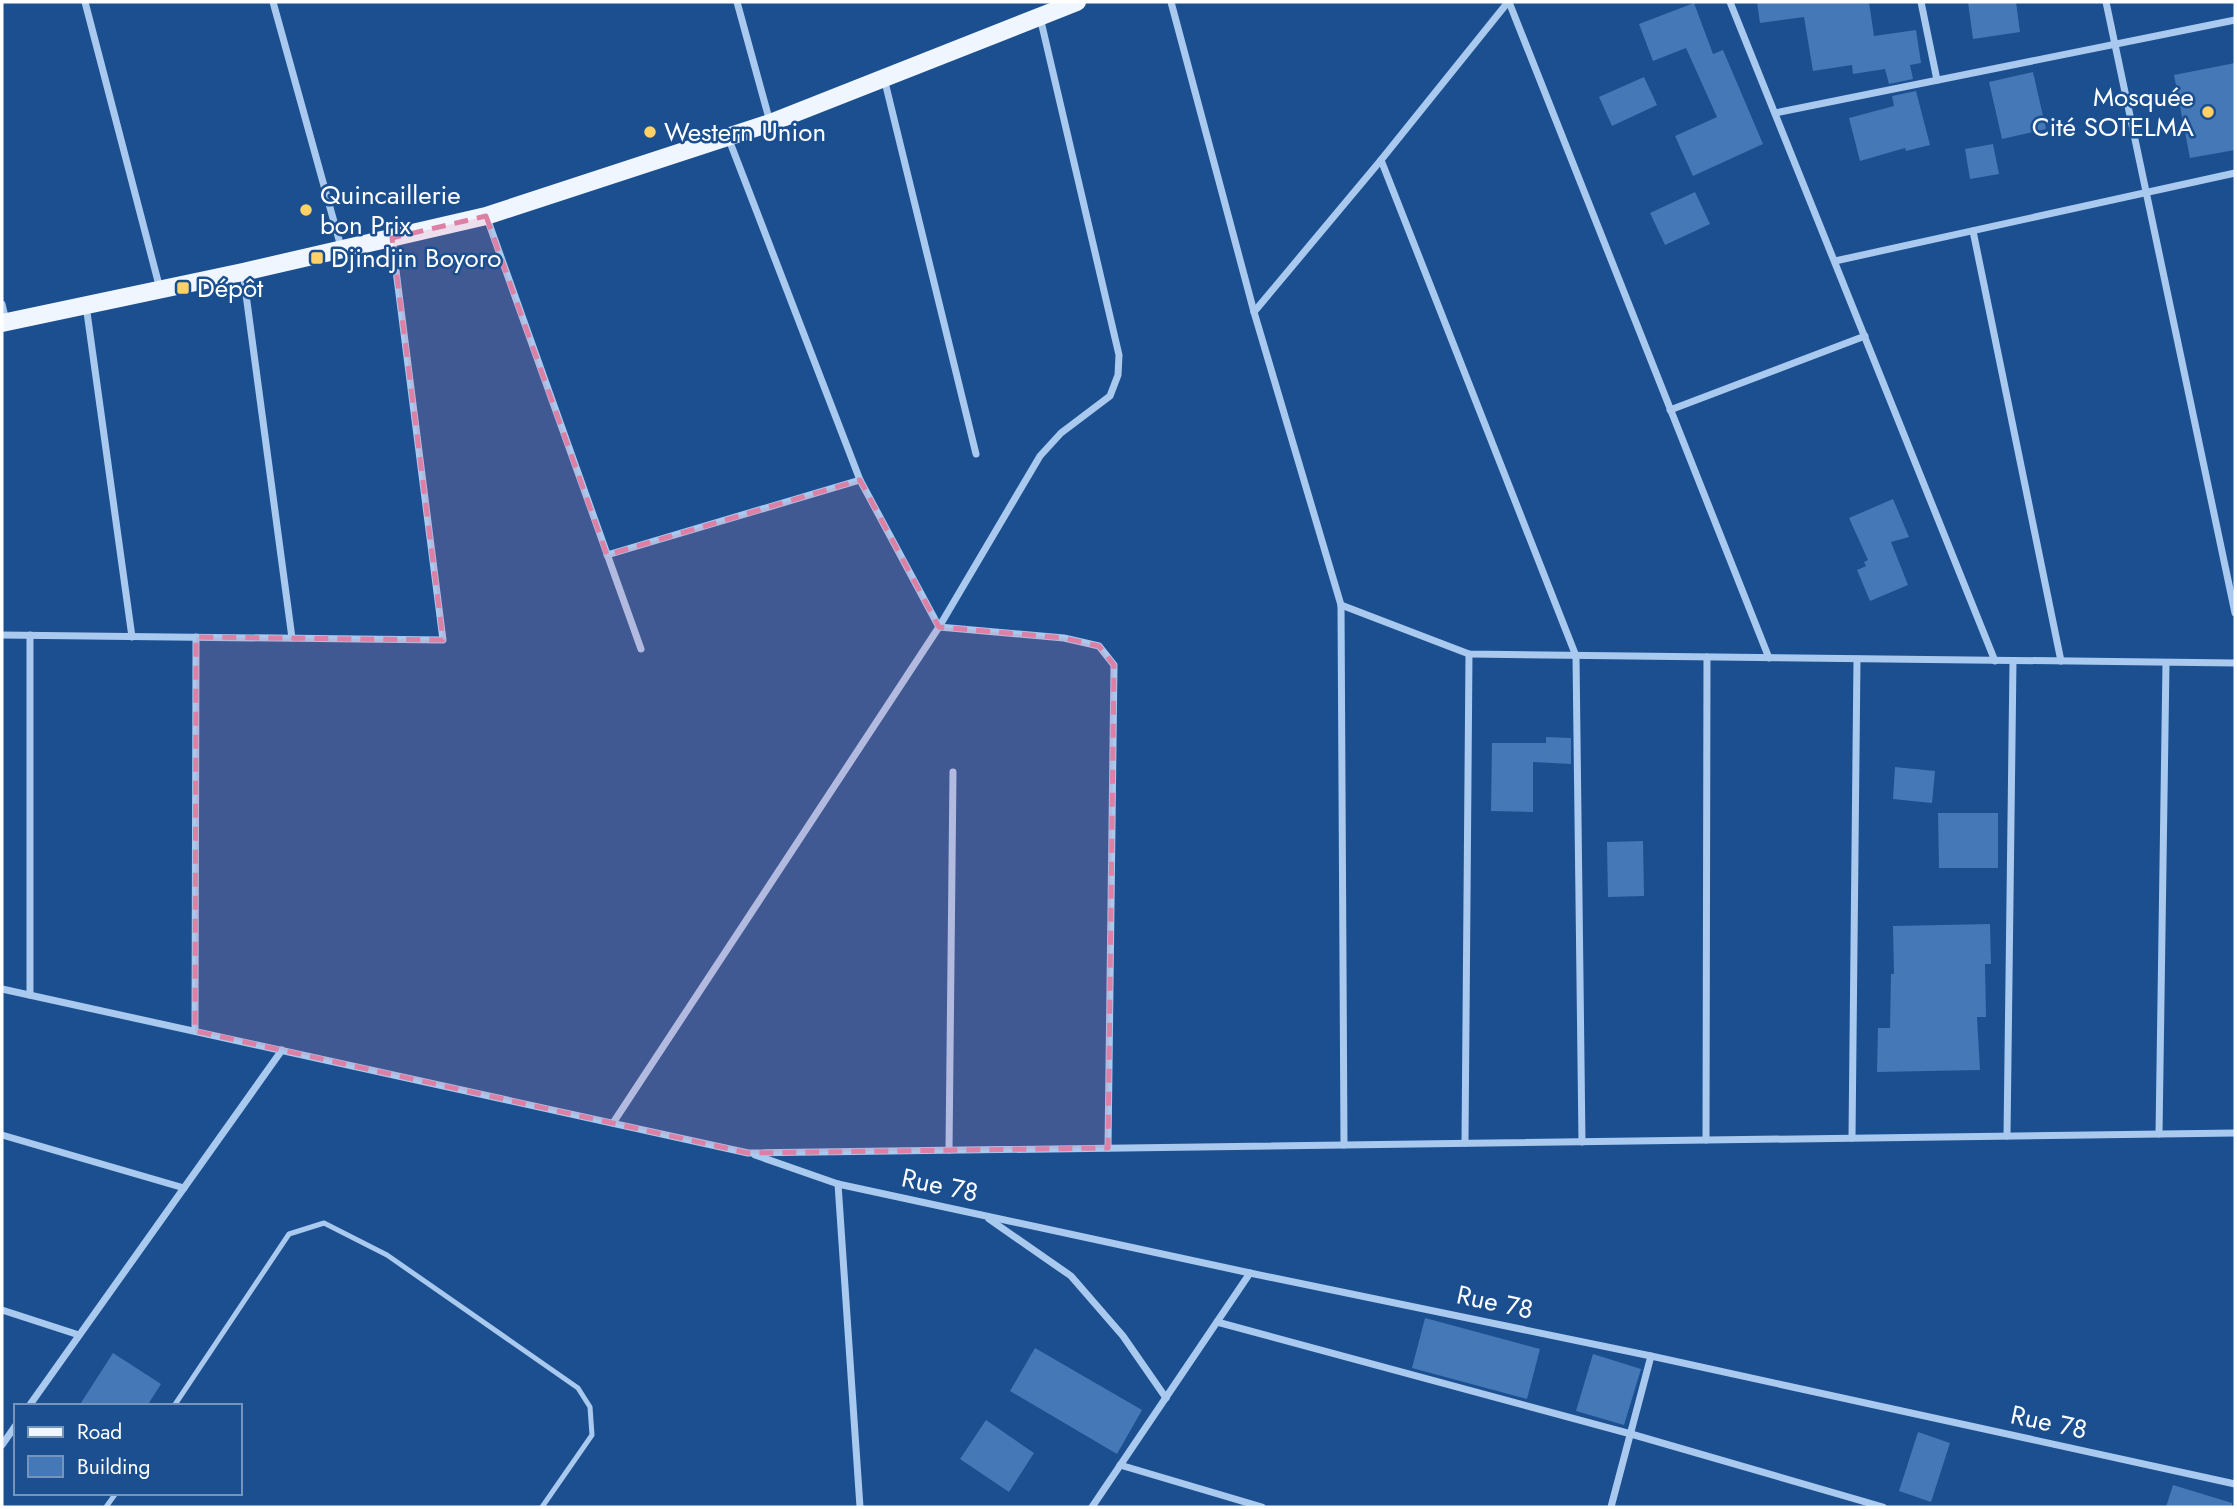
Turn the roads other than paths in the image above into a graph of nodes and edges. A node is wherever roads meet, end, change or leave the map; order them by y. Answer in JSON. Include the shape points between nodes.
{"nodes":[{"id":1,"x":85,"y":2,"type":"edge"},
{"id":2,"x":273,"y":2,"type":"edge"},
{"id":3,"x":737,"y":2,"type":"edge"},
{"id":4,"x":1077,"y":2,"type":"edge"},
{"id":5,"x":1171,"y":2,"type":"edge"},
{"id":6,"x":1508,"y":2,"type":"edge"},
{"id":7,"x":1730,"y":2,"type":"edge"},
{"id":8,"x":1921,"y":2,"type":"edge"},
{"id":9,"x":2106,"y":2,"type":"edge"},
{"id":10,"x":1040,"y":16,"type":"junction"},
{"id":11,"x":2235,"y":20,"type":"edge"},
{"id":12,"x":2115,"y":44,"type":"junction"},
{"id":13,"x":884,"y":78,"type":"junction"},
{"id":14,"x":1937,"y":80,"type":"junction"},
{"id":15,"x":1775,"y":113,"type":"junction"},
{"id":16,"x":770,"y":123,"type":"junction"},
{"id":17,"x":728,"y":137,"type":"junction"},
{"id":18,"x":1381,"y":160,"type":"junction"},
{"id":19,"x":2235,"y":173,"type":"edge"},
{"id":20,"x":2147,"y":193,"type":"junction"},
{"id":21,"x":486,"y":216,"type":"junction"},
{"id":22,"x":1973,"y":231,"type":"junction"},
{"id":23,"x":392,"y":238,"type":"junction"},
{"id":24,"x":342,"y":250,"type":"junction"},
{"id":25,"x":1835,"y":261,"type":"junction"},
{"id":26,"x":243,"y":272,"type":"junction"},
{"id":27,"x":160,"y":289,"type":"junction"},
{"id":28,"x":2,"y":304,"type":"edge"},
{"id":29,"x":86,"y":304,"type":"junction"},
{"id":30,"x":1254,"y":312,"type":"junction"},
{"id":31,"x":4,"y":323,"type":"edge"},
{"id":32,"x":1865,"y":336,"type":"junction"},
{"id":33,"x":1670,"y":410,"type":"junction"},
{"id":34,"x":976,"y":454,"type":"dead end"},
{"id":35,"x":860,"y":480,"type":"junction"},
{"id":36,"x":607,"y":555,"type":"junction"},
{"id":37,"x":1341,"y":605,"type":"junction"},
{"id":38,"x":2235,"y":613,"type":"edge"},
{"id":39,"x":939,"y":627,"type":"junction"},
{"id":40,"x":2,"y":635,"type":"edge"},
{"id":41,"x":30,"y":635,"type":"junction"},
{"id":42,"x":132,"y":637,"type":"junction"},
{"id":43,"x":196,"y":637,"type":"junction"},
{"id":44,"x":292,"y":638,"type":"junction"},
{"id":45,"x":641,"y":649,"type":"dead end"},
{"id":46,"x":1469,"y":654,"type":"junction"},
{"id":47,"x":1576,"y":656,"type":"junction"},
{"id":48,"x":1707,"y":657,"type":"junction"},
{"id":49,"x":1769,"y":658,"type":"junction"},
{"id":50,"x":1857,"y":659,"type":"junction"},
{"id":51,"x":1995,"y":661,"type":"junction"},
{"id":52,"x":2013,"y":661,"type":"junction"},
{"id":53,"x":2061,"y":661,"type":"junction"},
{"id":54,"x":2166,"y":663,"type":"junction"},
{"id":55,"x":2235,"y":663,"type":"edge"},
{"id":56,"x":953,"y":772,"type":"dead end"},
{"id":57,"x":2,"y":989,"type":"edge"},
{"id":58,"x":30,"y":995,"type":"junction"},
{"id":59,"x":195,"y":1031,"type":"junction"},
{"id":60,"x":282,"y":1050,"type":"junction"},
{"id":61,"x":613,"y":1123,"type":"junction"},
{"id":62,"x":2235,"y":1133,"type":"edge"},
{"id":63,"x":2159,"y":1134,"type":"junction"},
{"id":64,"x":2,"y":1135,"type":"edge"},
{"id":65,"x":2007,"y":1136,"type":"junction"},
{"id":66,"x":1852,"y":1138,"type":"junction"},
{"id":67,"x":1706,"y":1140,"type":"junction"},
{"id":68,"x":1582,"y":1142,"type":"junction"},
{"id":69,"x":1465,"y":1143,"type":"junction"},
{"id":70,"x":1344,"y":1145,"type":"junction"},
{"id":71,"x":1108,"y":1148,"type":"junction"},
{"id":72,"x":949,"y":1150,"type":"junction"},
{"id":73,"x":748,"y":1153,"type":"junction"},
{"id":74,"x":838,"y":1184,"type":"junction"},
{"id":75,"x":184,"y":1188,"type":"junction"},
{"id":76,"x":985,"y":1216,"type":"junction"},
{"id":77,"x":1250,"y":1273,"type":"junction"},
{"id":78,"x":2,"y":1310,"type":"edge"},
{"id":79,"x":1217,"y":1322,"type":"junction"},
{"id":80,"x":79,"y":1335,"type":"junction"},
{"id":81,"x":1651,"y":1356,"type":"junction"},
{"id":82,"x":1166,"y":1398,"type":"junction"},
{"id":83,"x":30,"y":1404,"type":"edge"},
{"id":84,"x":175,"y":1404,"type":"edge"},
{"id":85,"x":14,"y":1428,"type":"edge"},
{"id":86,"x":1631,"y":1434,"type":"junction"},
{"id":87,"x":2,"y":1444,"type":"edge"},
{"id":88,"x":1120,"y":1465,"type":"junction"},
{"id":89,"x":2235,"y":1484,"type":"edge"},
{"id":90,"x":542,"y":1507,"type":"edge"},
{"id":91,"x":860,"y":1507,"type":"edge"},
{"id":92,"x":1092,"y":1507,"type":"edge"},
{"id":93,"x":1262,"y":1507,"type":"edge"},
{"id":94,"x":1611,"y":1507,"type":"edge"},
{"id":95,"x":1883,"y":1507,"type":"edge"}],
"edges":[{"from":1,"to":27,"type":"street"},
{"from":2,"to":24,"type":"street"},
{"from":3,"to":16,"type":"street"},
{"from":4,"to":10,"type":"main road"},
{"from":5,"to":30,"type":"street"},
{"from":6,"to":18,"type":"street"},
{"from":6,"to":33,"type":"street"},
{"from":7,"to":15,"type":"street"},
{"from":8,"to":14,"type":"street"},
{"from":9,"to":12,"type":"street"},
{"from":10,"to":13,"type":"main road"},
{"from":10,"to":39,"type":"street","via":[[1119,355],[1118,376],[1110,396],[1061,433],[1040,456]]},
{"from":11,"to":12,"type":"street"},
{"from":12,"to":14,"type":"street"},
{"from":12,"to":20,"type":"street"},
{"from":13,"to":16,"type":"main road"},
{"from":13,"to":34,"type":"street"},
{"from":14,"to":15,"type":"street"},
{"from":15,"to":25,"type":"street"},
{"from":16,"to":17,"type":"main road"},
{"from":17,"to":21,"type":"main road"},
{"from":17,"to":35,"type":"street"},
{"from":18,"to":30,"type":"street"},
{"from":18,"to":47,"type":"street"},
{"from":19,"to":20,"type":"street"},
{"from":20,"to":22,"type":"street"},
{"from":20,"to":38,"type":"street"},
{"from":21,"to":23,"type":"main road"},
{"from":21,"to":36,"type":"street"},
{"from":22,"to":25,"type":"street"},
{"from":22,"to":53,"type":"street"},
{"from":23,"to":24,"type":"main road"},
{"from":23,"to":44,"type":"street","via":[[443,640]]},
{"from":24,"to":26,"type":"main road"},
{"from":25,"to":32,"type":"street"},
{"from":26,"to":27,"type":"main road"},
{"from":26,"to":44,"type":"street"},
{"from":27,"to":29,"type":"main road"},
{"from":28,"to":31,"type":"street"},
{"from":29,"to":31,"type":"main road"},
{"from":29,"to":42,"type":"street"},
{"from":30,"to":37,"type":"street"},
{"from":32,"to":33,"type":"street"},
{"from":32,"to":51,"type":"street"},
{"from":33,"to":49,"type":"street"},
{"from":35,"to":36,"type":"street"},
{"from":35,"to":39,"type":"street"},
{"from":36,"to":45,"type":"street"},
{"from":37,"to":46,"type":"street"},
{"from":37,"to":70,"type":"street"},
{"from":39,"to":61,"type":"street"},
{"from":39,"to":71,"type":"street","via":[[1064,638],[1099,646],[1114,665]]},
{"from":40,"to":41,"type":"street"},
{"from":41,"to":42,"type":"street"},
{"from":41,"to":58,"type":"street"},
{"from":42,"to":43,"type":"street"},
{"from":43,"to":44,"type":"street"},
{"from":43,"to":59,"type":"street"},
{"from":46,"to":47,"type":"street"},
{"from":46,"to":69,"type":"street"},
{"from":47,"to":48,"type":"street"},
{"from":47,"to":68,"type":"street"},
{"from":48,"to":49,"type":"street"},
{"from":48,"to":67,"type":"street"},
{"from":49,"to":50,"type":"street"},
{"from":50,"to":51,"type":"street"},
{"from":50,"to":66,"type":"street"},
{"from":51,"to":52,"type":"street"},
{"from":52,"to":53,"type":"street"},
{"from":52,"to":65,"type":"street"},
{"from":53,"to":54,"type":"street"},
{"from":54,"to":55,"type":"street"},
{"from":54,"to":63,"type":"street"},
{"from":56,"to":72,"type":"street"},
{"from":57,"to":58,"type":"street"},
{"from":58,"to":59,"type":"street"},
{"from":59,"to":60,"type":"street"},
{"from":60,"to":61,"type":"street"},
{"from":60,"to":75,"type":"street"},
{"from":61,"to":73,"type":"street"},
{"from":62,"to":63,"type":"street"},
{"from":63,"to":65,"type":"street"},
{"from":64,"to":75,"type":"street"},
{"from":65,"to":66,"type":"street"},
{"from":66,"to":67,"type":"street"},
{"from":67,"to":68,"type":"street"},
{"from":68,"to":69,"type":"street"},
{"from":69,"to":70,"type":"street"},
{"from":70,"to":71,"type":"street"},
{"from":71,"to":72,"type":"street"},
{"from":72,"to":73,"type":"street"},
{"from":73,"to":74,"type":"street","name":"Rue 78"},
{"from":74,"to":76,"type":"street","name":"Rue 78"},
{"from":74,"to":91,"type":"street"},
{"from":75,"to":80,"type":"street"},
{"from":76,"to":77,"type":"street","name":"Rue 78"},
{"from":76,"to":82,"type":"street","via":[[1071,1276],[1123,1336]]},
{"from":77,"to":79,"type":"street"},
{"from":77,"to":81,"type":"street","name":"Rue 78"},
{"from":78,"to":80,"type":"street"},
{"from":79,"to":82,"type":"street"},
{"from":79,"to":86,"type":"street"},
{"from":80,"to":83,"type":"street"},
{"from":81,"to":86,"type":"street"},
{"from":81,"to":89,"type":"street","name":"Rue 78"},
{"from":82,"to":88,"type":"street"},
{"from":84,"to":90,"type":"lane","via":[[289,1234],[324,1223],[387,1255],[578,1388],[590,1407],[592,1435]]},
{"from":85,"to":87,"type":"street"},
{"from":86,"to":94,"type":"street"},
{"from":86,"to":95,"type":"street"},
{"from":88,"to":92,"type":"street"},
{"from":88,"to":93,"type":"street"}]}
